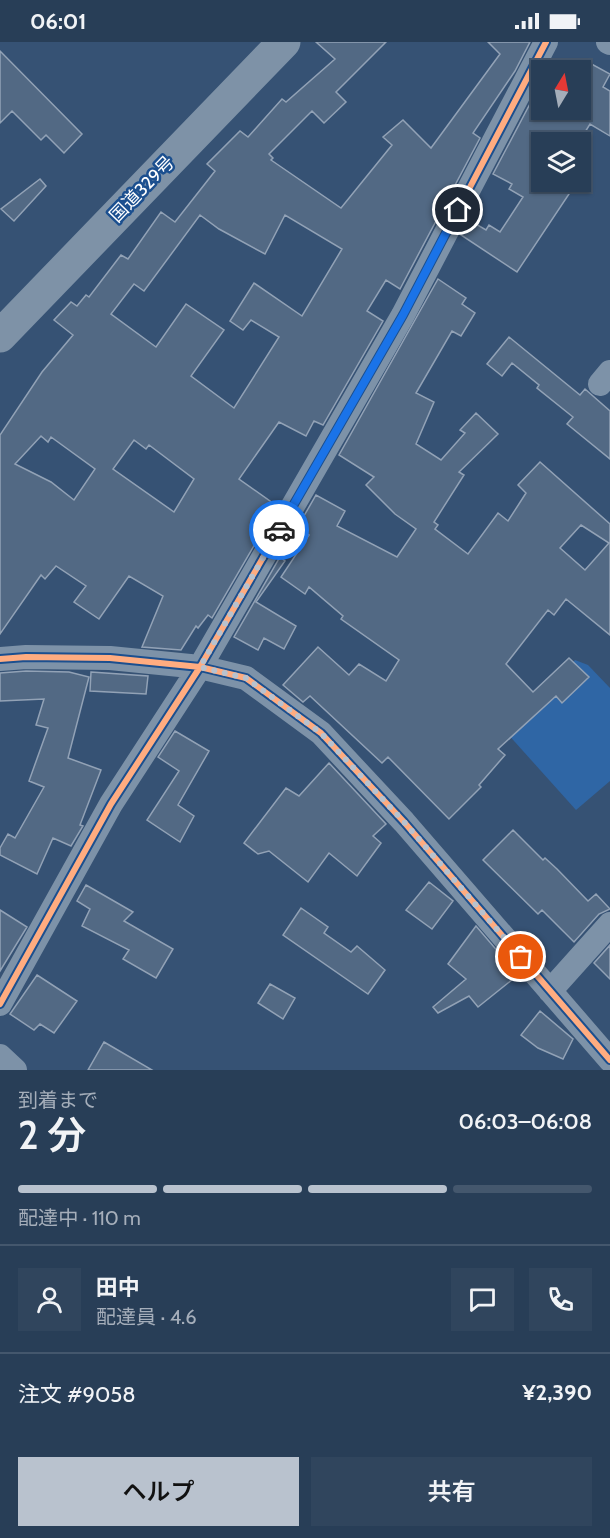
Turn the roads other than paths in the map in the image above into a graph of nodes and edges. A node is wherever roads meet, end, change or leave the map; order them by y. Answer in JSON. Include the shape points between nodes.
{"nodes":[{"id":1,"x":284,"y":42,"type":"edge"},
{"id":2,"x":546,"y":42,"type":"edge"},
{"id":3,"x":0,"y":336,"type":"edge"},
{"id":4,"x":0,"y":659,"type":"edge"},
{"id":5,"x":200,"y":667,"type":"junction"},
{"id":6,"x":610,"y":924,"type":"edge"},
{"id":7,"x":550,"y":991,"type":"junction"},
{"id":8,"x":0,"y":1004,"type":"edge"},
{"id":9,"x":0,"y":1056,"type":"edge"},
{"id":10,"x":610,"y":1060,"type":"edge"},
{"id":11,"x":15,"y":1070,"type":"edge"}],
"edges":[{"from":1,"to":3,"type":"highway","name":"国道329号"},
{"from":2,"to":5,"type":"street","via":[[403,315]]},
{"from":4,"to":5,"type":"street","via":[[110,658]]},
{"from":5,"to":7,"type":"street","via":[[246,678],[321,733]]},
{"from":5,"to":8,"type":"street","via":[[111,804]]},
{"from":6,"to":7,"type":"street"},
{"from":7,"to":10,"type":"street"},
{"from":9,"to":11,"type":"street"}]}
